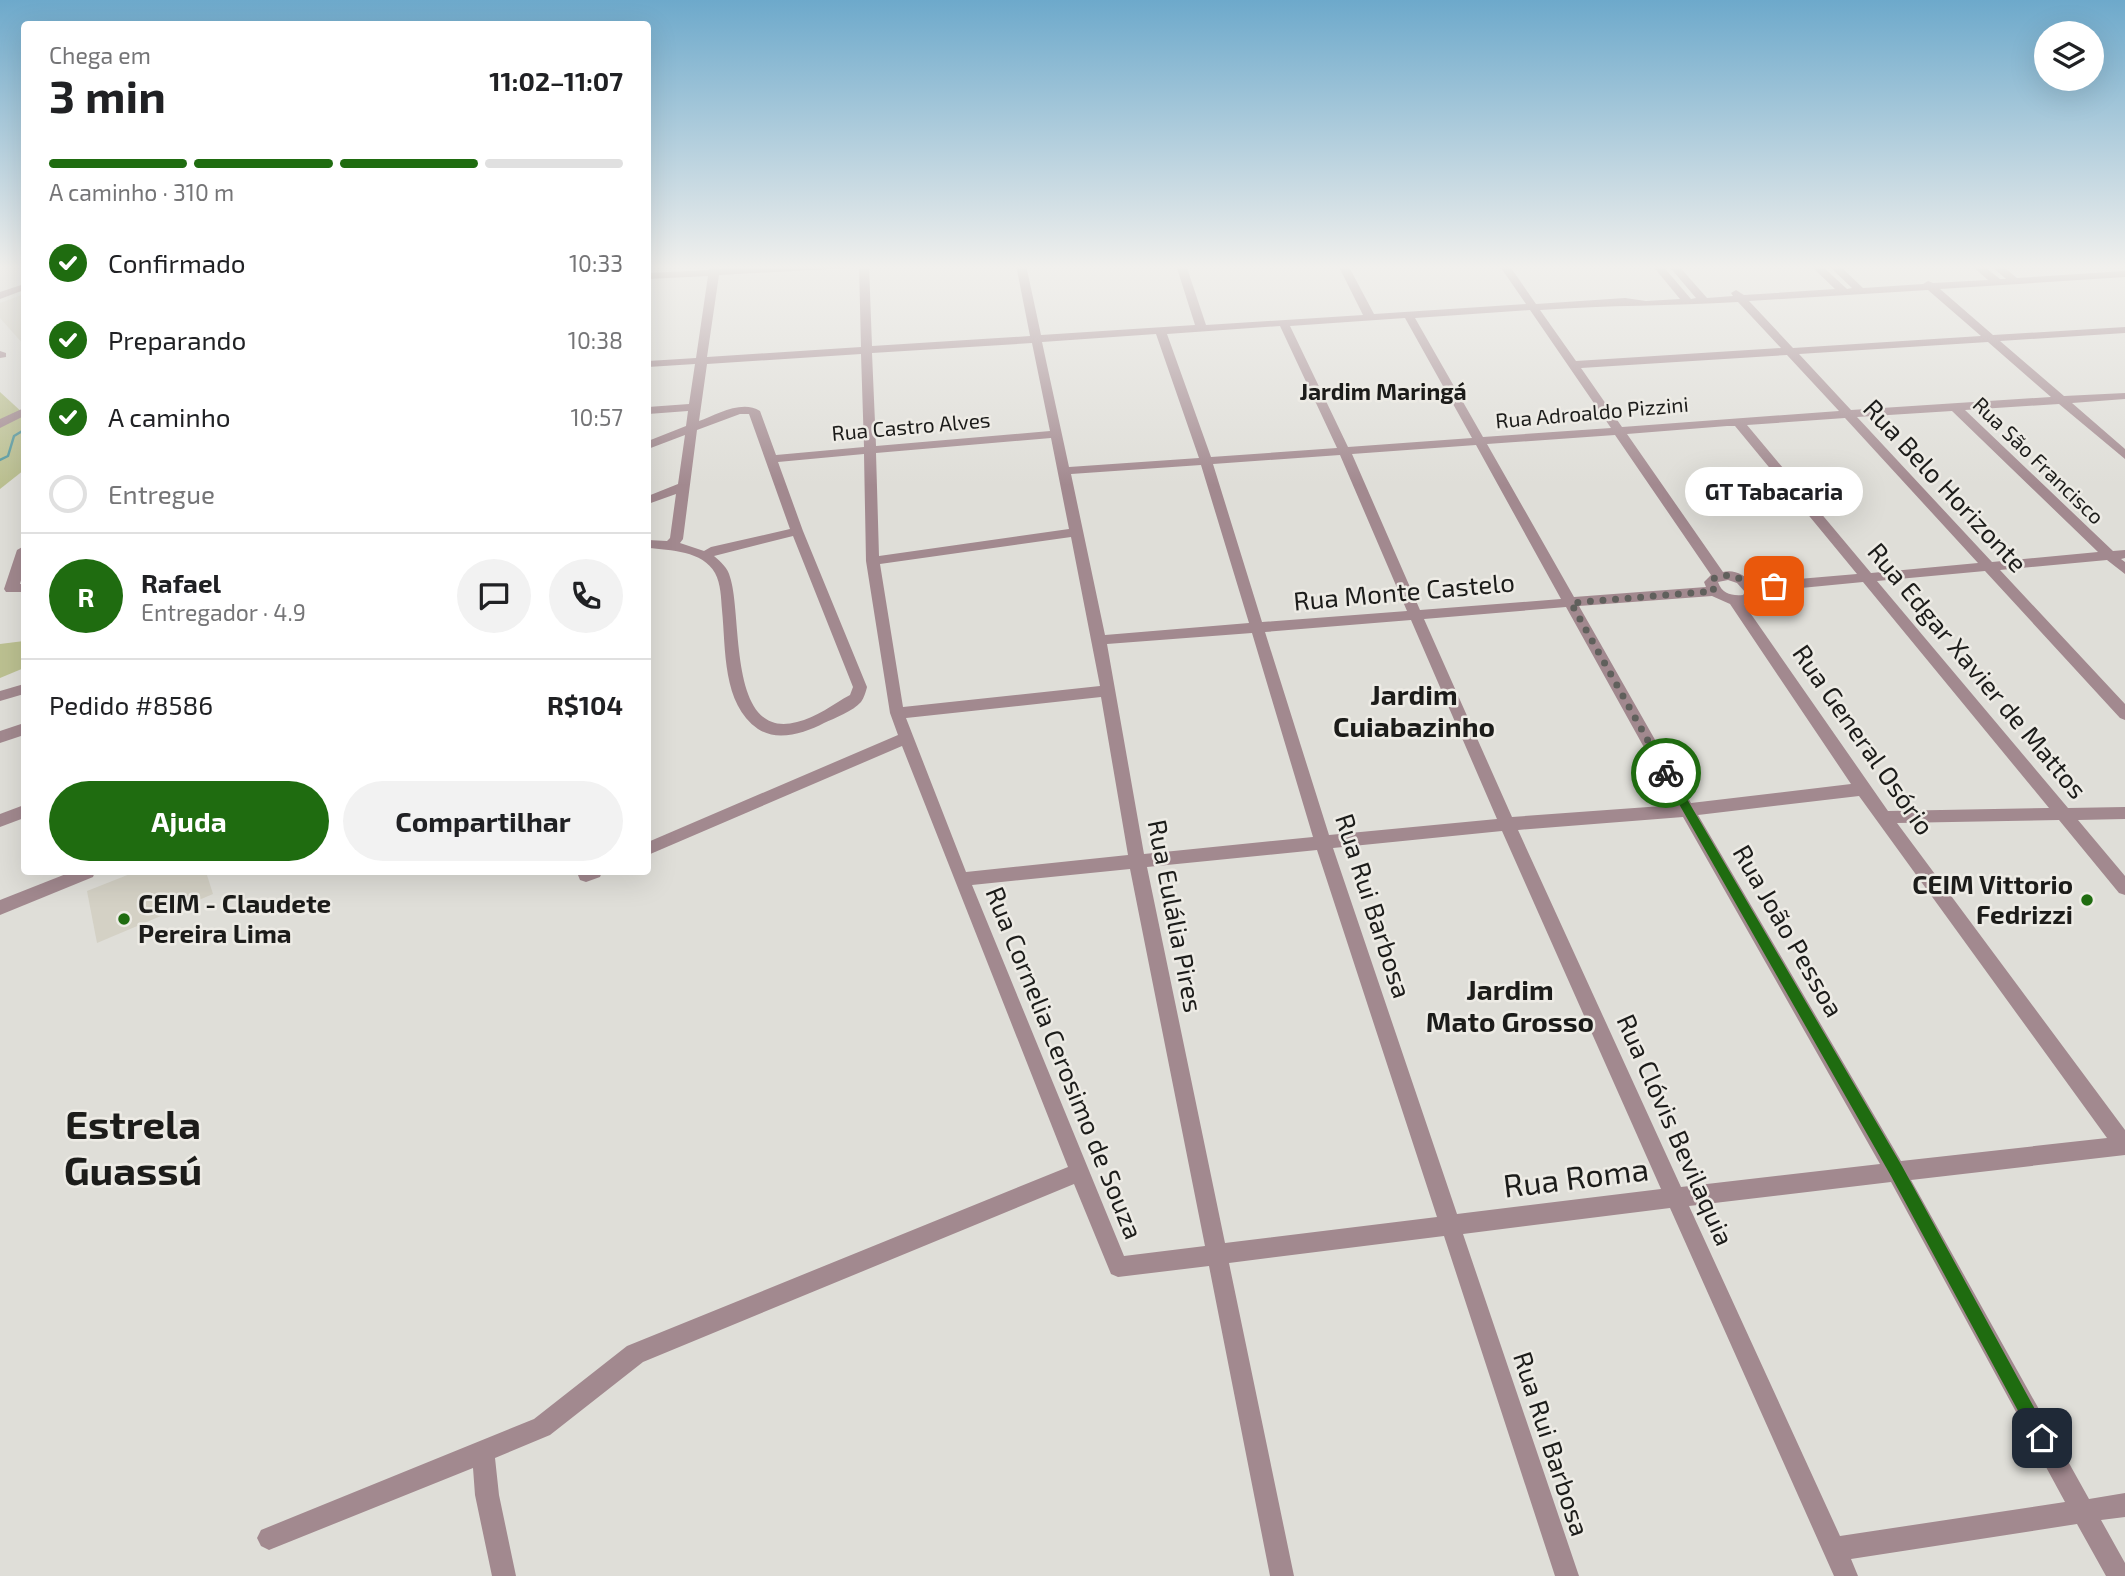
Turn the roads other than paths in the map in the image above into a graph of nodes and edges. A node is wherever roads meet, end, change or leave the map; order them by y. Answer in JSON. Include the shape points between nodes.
{"nodes":[{"id":1,"x":705,"y":339,"type":"edge"},
{"id":2,"x":868,"y":339,"type":"edge"},
{"id":3,"x":1056,"y":339,"type":"edge"},
{"id":4,"x":1163,"y":339,"type":"edge"},
{"id":5,"x":1291,"y":339,"type":"edge"},
{"id":6,"x":1422,"y":339,"type":"edge"},
{"id":7,"x":1554,"y":339,"type":"edge"},
{"id":8,"x":1778,"y":339,"type":"edge"},
{"id":9,"x":1993,"y":339,"type":"junction"},
{"id":10,"x":2000,"y":339,"type":"edge"},
{"id":11,"x":1038,"y":340,"type":"junction"},
{"id":12,"x":868,"y":349,"type":"junction"},
{"id":13,"x":1790,"y":352,"type":"junction"},
{"id":14,"x":702,"y":360,"type":"junction"},
{"id":15,"x":651,"y":364,"type":"edge"},
{"id":16,"x":1572,"y":365,"type":"junction"},
{"id":17,"x":2125,"y":396,"type":"edge"},
{"id":18,"x":2062,"y":400,"type":"junction"},
{"id":19,"x":695,"y":407,"type":"junction"},
{"id":20,"x":1955,"y":407,"type":"junction"},
{"id":21,"x":651,"y":410,"type":"edge"},
{"id":22,"x":21,"y":414,"type":"edge"},
{"id":23,"x":1847,"y":414,"type":"junction"},
{"id":24,"x":1737,"y":421,"type":"junction"},
{"id":25,"x":0,"y":424,"type":"edge"},
{"id":26,"x":692,"y":429,"type":"junction"},
{"id":27,"x":1617,"y":429,"type":"junction"},
{"id":28,"x":1055,"y":435,"type":"junction"},
{"id":29,"x":1479,"y":443,"type":"junction"},
{"id":30,"x":651,"y":444,"type":"edge"},
{"id":31,"x":869,"y":449,"type":"junction"},
{"id":32,"x":1345,"y":453,"type":"junction"},
{"id":33,"x":2125,"y":455,"type":"edge"},
{"id":34,"x":771,"y":459,"type":"junction"},
{"id":35,"x":1206,"y":461,"type":"junction"},
{"id":36,"x":1063,"y":471,"type":"junction"},
{"id":37,"x":684,"y":486,"type":"junction"},
{"id":38,"x":651,"y":499,"type":"edge"},
{"id":39,"x":797,"y":531,"type":"junction"},
{"id":40,"x":1075,"y":532,"type":"junction"},
{"id":41,"x":651,"y":544,"type":"edge"},
{"id":42,"x":670,"y":546,"type":"junction"},
{"id":43,"x":2125,"y":554,"type":"edge"},
{"id":44,"x":2109,"y":555,"type":"junction"},
{"id":45,"x":706,"y":557,"type":"junction"},
{"id":46,"x":873,"y":561,"type":"junction"},
{"id":47,"x":1988,"y":566,"type":"junction"},
{"id":48,"x":21,"y":569,"type":"edge"},
{"id":49,"x":2125,"y":570,"type":"edge"},
{"id":50,"x":1718,"y":576,"type":"junction"},
{"id":51,"x":1866,"y":576,"type":"junction"},
{"id":52,"x":18,"y":588,"type":"edge"},
{"id":53,"x":1751,"y":588,"type":"junction"},
{"id":54,"x":1714,"y":591,"type":"junction"},
{"id":55,"x":1735,"y":601,"type":"junction"},
{"id":56,"x":1571,"y":603,"type":"junction"},
{"id":57,"x":1417,"y":615,"type":"junction"},
{"id":58,"x":1259,"y":628,"type":"junction"},
{"id":59,"x":1098,"y":640,"type":"junction"},
{"id":60,"x":1107,"y":691,"type":"junction"},
{"id":61,"x":897,"y":713,"type":"junction"},
{"id":62,"x":2125,"y":714,"type":"edge"},
{"id":63,"x":21,"y":730,"type":"edge"},
{"id":64,"x":0,"y":737,"type":"edge"},
{"id":65,"x":906,"y":738,"type":"junction"},
{"id":66,"x":1863,"y":789,"type":"junction"},
{"id":67,"x":1687,"y":810,"type":"junction"},
{"id":68,"x":21,"y":812,"type":"edge"},
{"id":69,"x":2125,"y":813,"type":"edge"},
{"id":70,"x":2064,"y":814,"type":"junction"},
{"id":71,"x":1884,"y":817,"type":"junction"},
{"id":72,"x":0,"y":821,"type":"edge"},
{"id":73,"x":1507,"y":824,"type":"junction"},
{"id":74,"x":1323,"y":843,"type":"junction"},
{"id":75,"x":651,"y":848,"type":"edge"},
{"id":76,"x":1137,"y":861,"type":"junction"},
{"id":77,"x":80,"y":875,"type":"edge"},
{"id":78,"x":961,"y":879,"type":"junction"},
{"id":79,"x":2125,"y":888,"type":"edge"},
{"id":80,"x":0,"y":908,"type":"edge"},
{"id":81,"x":2125,"y":1145,"type":"edge"},
{"id":82,"x":1079,"y":1171,"type":"junction"},
{"id":83,"x":1896,"y":1171,"type":"junction"},
{"id":84,"x":1677,"y":1197,"type":"junction"},
{"id":85,"x":1450,"y":1225,"type":"junction"},
{"id":86,"x":1217,"y":1253,"type":"junction"},
{"id":87,"x":1118,"y":1267,"type":"joint"},
{"id":88,"x":482,"y":1452,"type":"junction"},
{"id":89,"x":2125,"y":1505,"type":"edge"},
{"id":90,"x":2082,"y":1511,"type":"junction"},
{"id":91,"x":269,"y":1538,"type":"dead end"},
{"id":92,"x":1835,"y":1549,"type":"junction"},
{"id":93,"x":504,"y":1576,"type":"edge"},
{"id":94,"x":1282,"y":1576,"type":"edge"},
{"id":95,"x":1567,"y":1576,"type":"edge"},
{"id":96,"x":1846,"y":1576,"type":"edge"},
{"id":97,"x":2119,"y":1576,"type":"edge"}],
"edges":[{"from":1,"to":14,"type":"street"},
{"from":2,"to":12,"type":"street","name":"Rua Cornelia Cerosimo de Souza"},
{"from":3,"to":11,"type":"street"},
{"from":4,"to":35,"type":"street","name":"Rua Rui Barbosa"},
{"from":5,"to":32,"type":"street","name":"Rua Clóvis Bevilaquia"},
{"from":6,"to":29,"type":"street","name":"Rua João Pessoa"},
{"from":7,"to":16,"type":"street"},
{"from":8,"to":13,"type":"street","name":"Rua Belo Horizonte"},
{"from":9,"to":10,"type":"street"},
{"from":9,"to":13,"type":"street"},
{"from":9,"to":18,"type":"street"},
{"from":11,"to":12,"type":"street"},
{"from":11,"to":28,"type":"street","name":"Rua Eulália Pires"},
{"from":12,"to":14,"type":"street"},
{"from":12,"to":31,"type":"street","name":"Rua Cornelia Cerosimo de Souza"},
{"from":13,"to":16,"type":"street"},
{"from":13,"to":23,"type":"street","name":"Rua Belo Horizonte"},
{"from":14,"to":15,"type":"street"},
{"from":14,"to":19,"type":"street"},
{"from":16,"to":27,"type":"street"},
{"from":17,"to":18,"type":"street","name":"Rua Adroaldo Pizzini"},
{"from":18,"to":20,"type":"street","name":"Rua Adroaldo Pizzini"},
{"from":18,"to":33,"type":"street"},
{"from":19,"to":21,"type":"street"},
{"from":19,"to":26,"type":"street"},
{"from":20,"to":23,"type":"street","name":"Rua Adroaldo Pizzini"},
{"from":20,"to":44,"type":"street","name":"Rua São Francisco"},
{"from":22,"to":25,"type":"street"},
{"from":23,"to":24,"type":"street","name":"Rua Adroaldo Pizzini"},
{"from":23,"to":47,"type":"street","name":"Rua Belo Horizonte"},
{"from":24,"to":27,"type":"street","name":"Rua Adroaldo Pizzini"},
{"from":24,"to":51,"type":"street","name":"Rua Edgar Xavier de Mattos"},
{"from":26,"to":30,"type":"street"},
{"from":26,"to":34,"type":"street","via":[[748,409],[754,411]]},
{"from":26,"to":37,"type":"street"},
{"from":27,"to":29,"type":"street","name":"Rua Adroaldo Pizzini"},
{"from":27,"to":50,"type":"street"},
{"from":28,"to":31,"type":"street","name":"Rua Castro Alves"},
{"from":28,"to":36,"type":"street","name":"Rua Eulália Pires"},
{"from":29,"to":32,"type":"street","name":"Rua Adroaldo Pizzini"},
{"from":29,"to":56,"type":"street","name":"Rua João Pessoa"},
{"from":31,"to":34,"type":"street","name":"Rua Castro Alves"},
{"from":31,"to":46,"type":"street","name":"Rua Cornelia Cerosimo de Souza"},
{"from":32,"to":35,"type":"street","name":"Rua Adroaldo Pizzini"},
{"from":32,"to":57,"type":"street","name":"Rua Clóvis Bevilaquia"},
{"from":34,"to":39,"type":"street"},
{"from":35,"to":36,"type":"street","name":"Rua Adroaldo Pizzini"},
{"from":35,"to":58,"type":"street","name":"Rua Rui Barbosa"},
{"from":36,"to":40,"type":"street","name":"Rua Eulália Pires"},
{"from":37,"to":38,"type":"street"},
{"from":37,"to":42,"type":"street","via":[[676,539]]},
{"from":39,"to":45,"type":"street","via":[[711,551]]},
{"from":39,"to":45,"type":"street","via":[[860,687],[856,698],[797,728],[778,730],[761,724],[737,690],[727,584],[720,569]]},
{"from":40,"to":46,"type":"street"},
{"from":40,"to":59,"type":"street","name":"Rua Eulália Pires"},
{"from":41,"to":42,"type":"street"},
{"from":42,"to":45,"type":"street"},
{"from":43,"to":44,"type":"street"},
{"from":44,"to":47,"type":"street"},
{"from":44,"to":49,"type":"street","name":"Rua São Francisco"},
{"from":46,"to":61,"type":"street","name":"Rua Cornelia Cerosimo de Souza"},
{"from":47,"to":51,"type":"street"},
{"from":47,"to":62,"type":"street","name":"Rua Belo Horizonte"},
{"from":48,"to":52,"type":"street"},
{"from":50,"to":53,"type":"street","via":[[1736,577]]},
{"from":50,"to":54,"type":"street","via":[[1711,582]]},
{"from":51,"to":53,"type":"street"},
{"from":51,"to":70,"type":"street","name":"Rua Edgar Xavier de Mattos"},
{"from":53,"to":55,"type":"street","via":[[1748,598]]},
{"from":54,"to":55,"type":"street"},
{"from":54,"to":56,"type":"street","name":"Rua Monte Castelo"},
{"from":55,"to":66,"type":"street","name":"Rua General Osório"},
{"from":56,"to":57,"type":"street","name":"Rua Monte Castelo"},
{"from":56,"to":67,"type":"street","name":"Rua João Pessoa"},
{"from":57,"to":58,"type":"street","name":"Rua Monte Castelo"},
{"from":57,"to":73,"type":"street","name":"Rua Clóvis Bevilaquia"},
{"from":58,"to":59,"type":"street","name":"Rua Monte Castelo"},
{"from":58,"to":74,"type":"street","name":"Rua Rui Barbosa"},
{"from":59,"to":60,"type":"street","name":"Rua Eulália Pires"},
{"from":60,"to":61,"type":"street"},
{"from":60,"to":76,"type":"street","name":"Rua Eulália Pires"},
{"from":61,"to":65,"type":"street","name":"Rua Cornelia Cerosimo de Souza"},
{"from":63,"to":64,"type":"street"},
{"from":65,"to":75,"type":"street"},
{"from":65,"to":78,"type":"street","name":"Rua Cornelia Cerosimo de Souza"},
{"from":66,"to":67,"type":"street"},
{"from":66,"to":71,"type":"street","name":"Rua General Osório"},
{"from":67,"to":73,"type":"street"},
{"from":67,"to":83,"type":"street","name":"Rua João Pessoa"},
{"from":68,"to":72,"type":"street"},
{"from":69,"to":70,"type":"street"},
{"from":70,"to":71,"type":"street"},
{"from":70,"to":79,"type":"street","name":"Rua Edgar Xavier de Mattos"},
{"from":71,"to":81,"type":"street","name":"Rua General Osório"},
{"from":73,"to":74,"type":"street"},
{"from":73,"to":84,"type":"street","name":"Rua Clóvis Bevilaquia"},
{"from":74,"to":76,"type":"street"},
{"from":74,"to":85,"type":"street","name":"Rua Rui Barbosa"},
{"from":76,"to":78,"type":"street"},
{"from":76,"to":86,"type":"street","name":"Rua Eulália Pires"},
{"from":77,"to":80,"type":"street"},
{"from":78,"to":82,"type":"street","name":"Rua Cornelia Cerosimo de Souza"},
{"from":81,"to":83,"type":"street","name":"Rua Roma"},
{"from":82,"to":87,"type":"street","name":"Rua Cornelia Cerosimo de Souza"},
{"from":82,"to":88,"type":"street","via":[[635,1354],[542,1427]]},
{"from":83,"to":84,"type":"street","name":"Rua Roma"},
{"from":83,"to":90,"type":"street","name":"Rua João Pessoa"},
{"from":84,"to":85,"type":"street","name":"Rua Roma"},
{"from":84,"to":92,"type":"street","name":"Rua Clóvis Bevilaquia"},
{"from":85,"to":86,"type":"street","name":"Rua Roma"},
{"from":85,"to":95,"type":"street","name":"Rua Rui Barbosa"},
{"from":86,"to":87,"type":"street","name":"Rua Roma"},
{"from":86,"to":94,"type":"street","name":"Rua Eulália Pires"},
{"from":88,"to":91,"type":"street"},
{"from":88,"to":93,"type":"street"},
{"from":89,"to":90,"type":"street"},
{"from":90,"to":92,"type":"street"},
{"from":90,"to":97,"type":"street","name":"Rua João Pessoa"},
{"from":92,"to":96,"type":"street","name":"Rua Clóvis Bevilaquia"}]}
